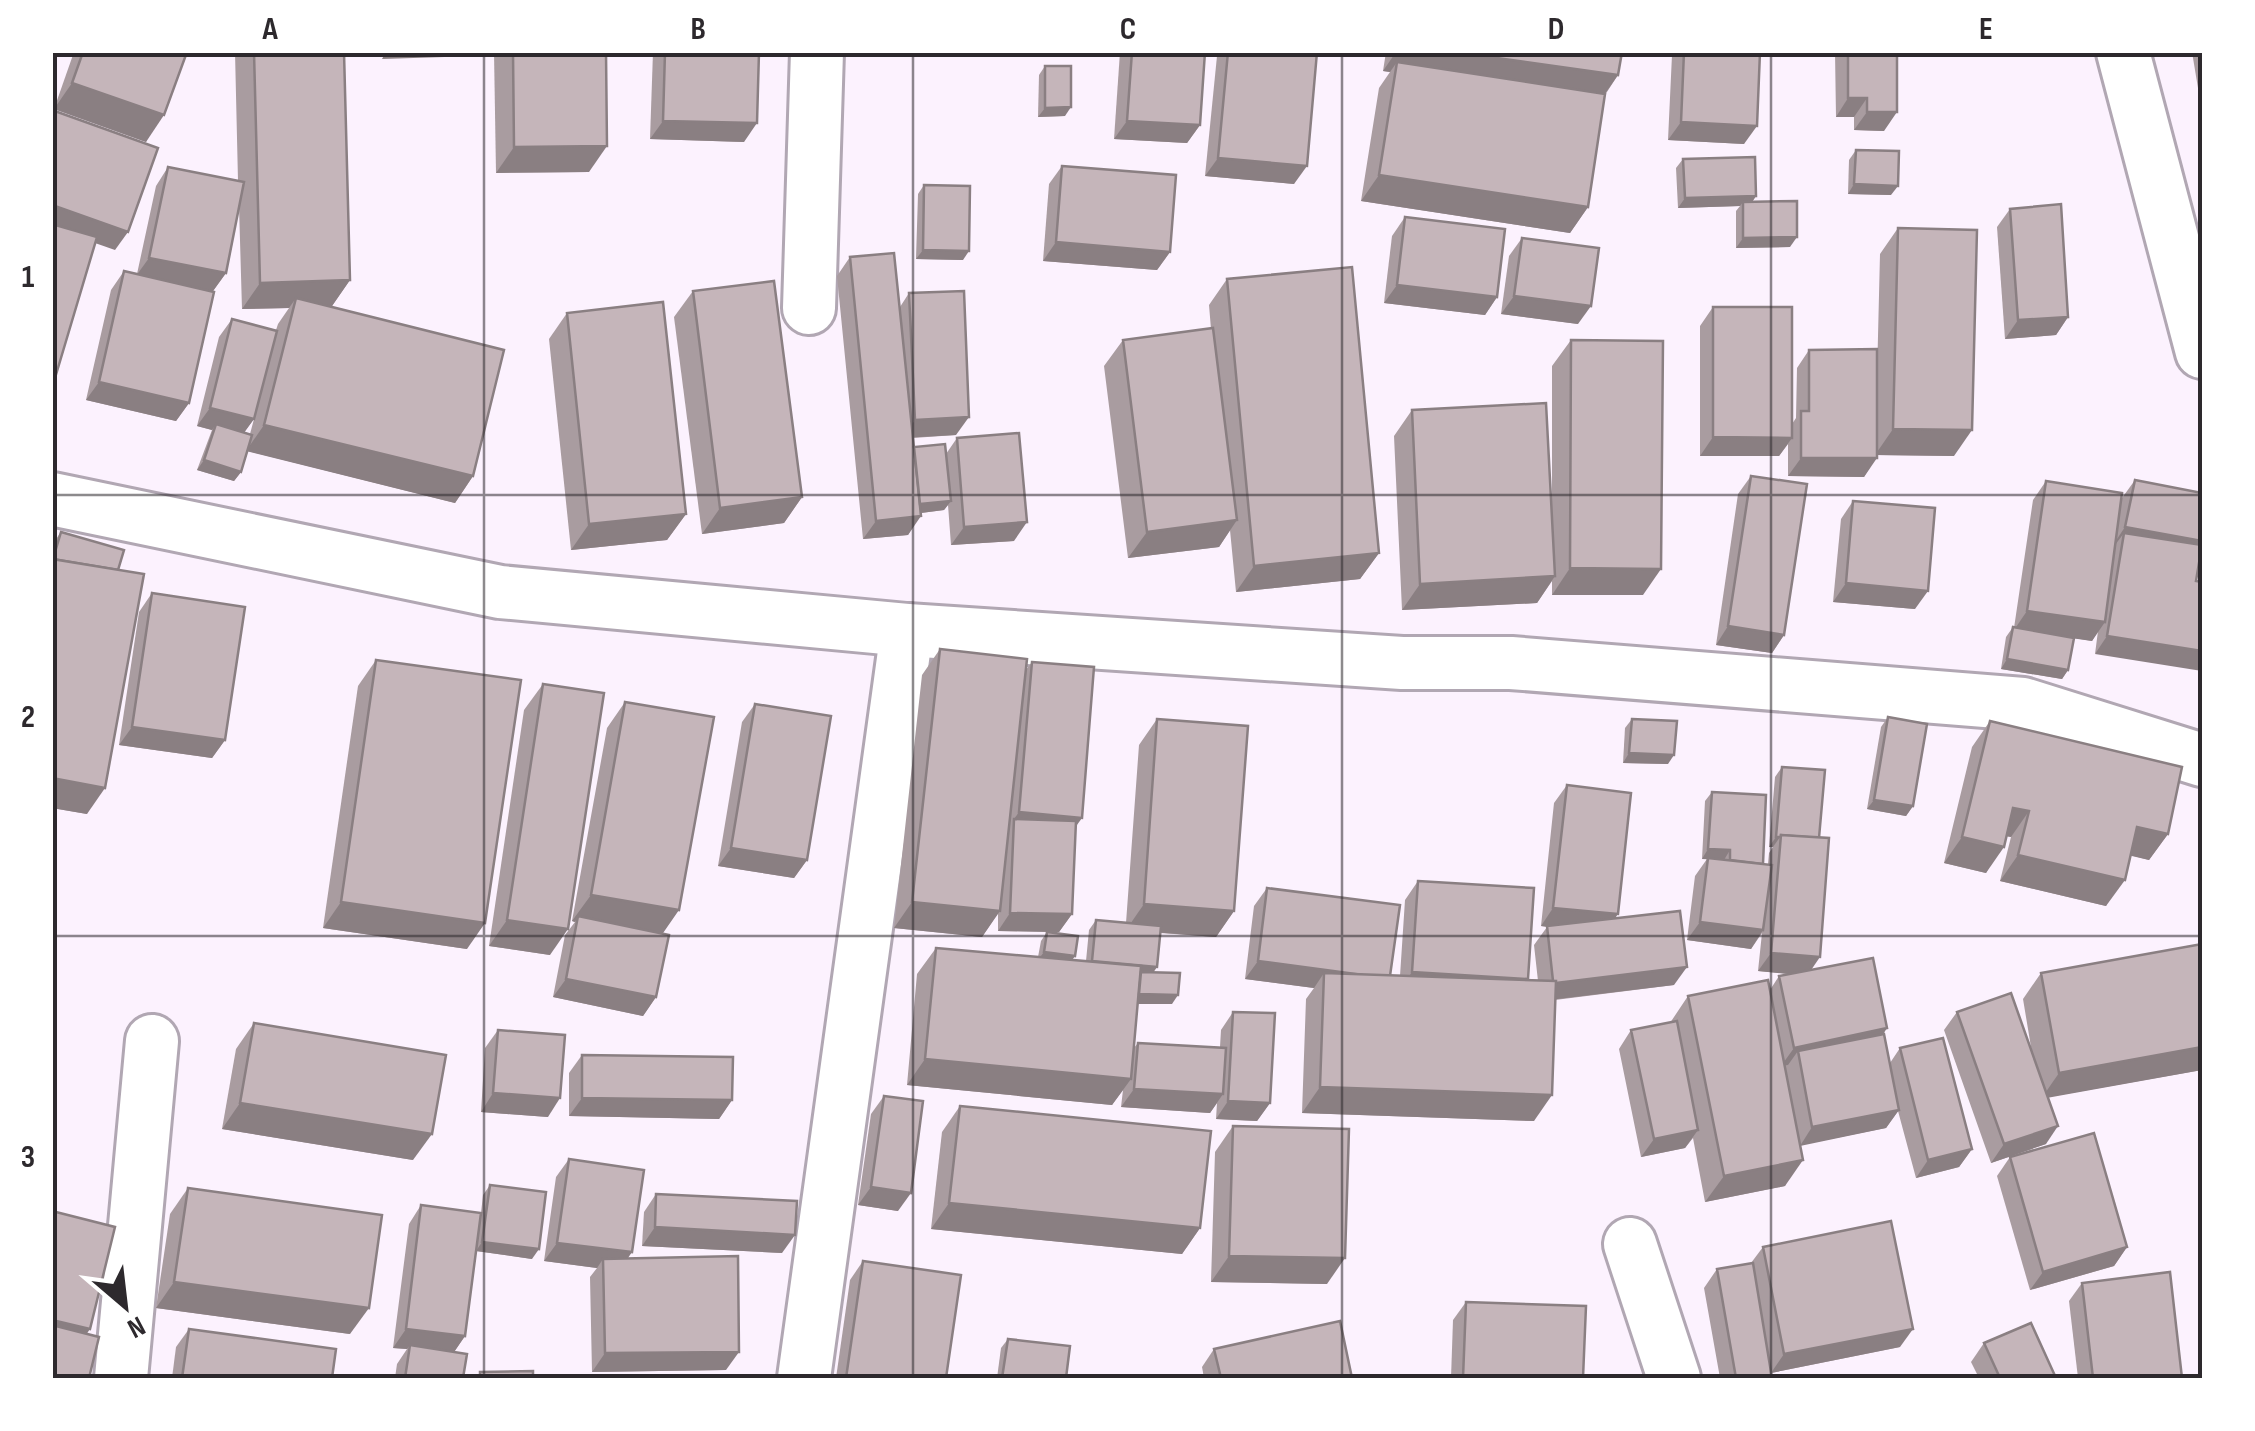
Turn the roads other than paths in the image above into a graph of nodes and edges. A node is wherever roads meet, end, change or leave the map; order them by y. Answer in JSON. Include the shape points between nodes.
{"nodes":[{"id":1,"x":817,"y":52,"type":"edge"},
{"id":2,"x":2123,"y":52,"type":"edge"},
{"id":3,"x":809,"y":308,"type":"dead end"},
{"id":4,"x":2202,"y":352,"type":"edge"},
{"id":5,"x":52,"y":499,"type":"edge"},
{"id":6,"x":907,"y":630,"type":"junction"},
{"id":7,"x":2202,"y":760,"type":"edge"},
{"id":8,"x":152,"y":1041,"type":"dead end"},
{"id":9,"x":1630,"y":1244,"type":"dead end"},
{"id":10,"x":120,"y":1378,"type":"edge"},
{"id":11,"x":804,"y":1378,"type":"edge"},
{"id":12,"x":1674,"y":1378,"type":"edge"}],
"edges":[{"from":1,"to":3,"type":"street"},
{"from":2,"to":4,"type":"street"},
{"from":5,"to":6,"type":"street","via":[[500,592]]},
{"from":6,"to":7,"type":"street","via":[[1402,664],[1511,663],[2024,704]]},
{"from":6,"to":11,"type":"street"},
{"from":8,"to":10,"type":"street"},
{"from":9,"to":12,"type":"street"}]}
